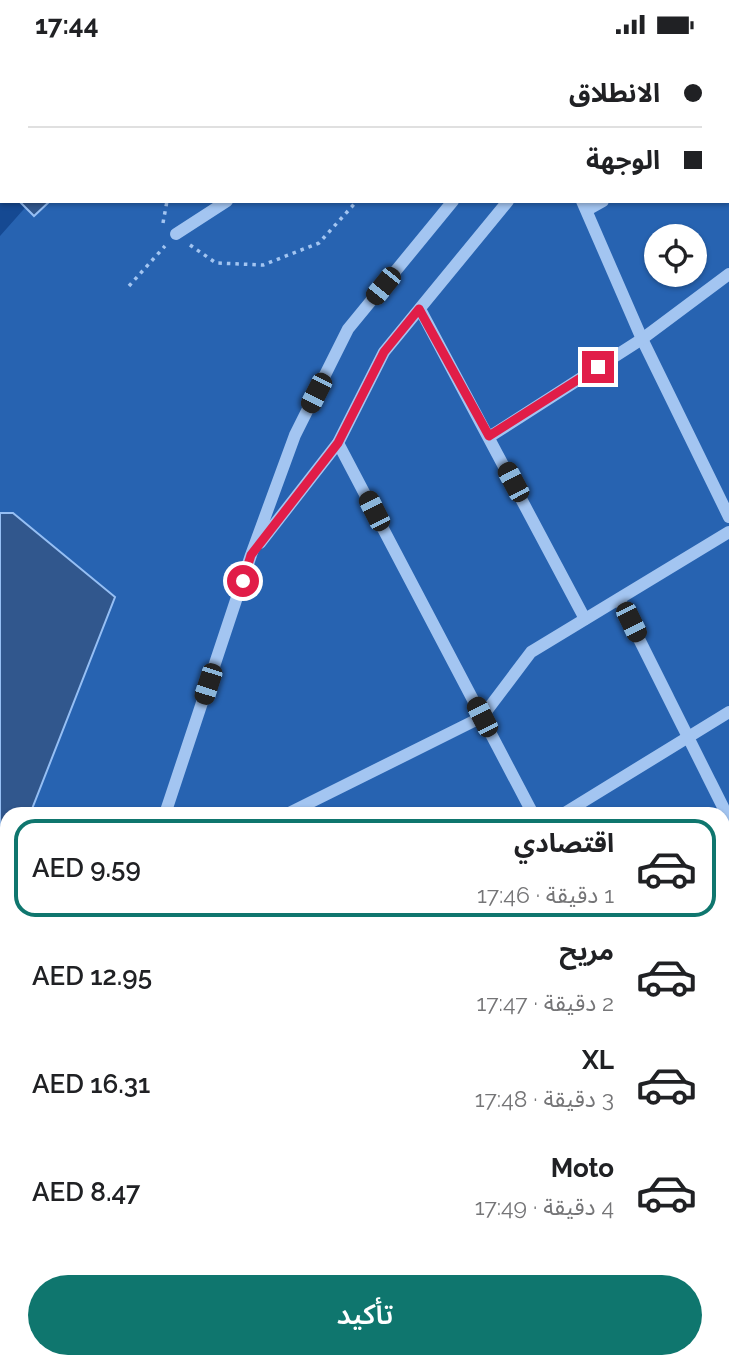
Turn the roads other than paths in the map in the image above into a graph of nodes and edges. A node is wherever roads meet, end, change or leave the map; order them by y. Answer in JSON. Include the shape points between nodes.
{"nodes":[{"id":1,"x":224,"y":203,"type":"edge"},
{"id":2,"x":451,"y":203,"type":"edge"},
{"id":3,"x":506,"y":203,"type":"edge"},
{"id":4,"x":584,"y":206,"type":"edge"},
{"id":5,"x":176,"y":234,"type":"road end"},
{"id":6,"x":729,"y":274,"type":"edge"},
{"id":7,"x":419,"y":309,"type":"junction"},
{"id":8,"x":642,"y":339,"type":"junction"},
{"id":9,"x":489,"y":436,"type":"junction"},
{"id":10,"x":338,"y":443,"type":"junction"},
{"id":11,"x":729,"y":517,"type":"edge"},
{"id":12,"x":729,"y":532,"type":"edge"},
{"id":13,"x":251,"y":555,"type":"junction"},
{"id":14,"x":620,"y":599,"type":"junction"},
{"id":15,"x":585,"y":619,"type":"junction"},
{"id":16,"x":729,"y":712,"type":"edge"},
{"id":17,"x":482,"y":717,"type":"junction"},
{"id":18,"x":688,"y":738,"type":"junction"},
{"id":19,"x":167,"y":807,"type":"edge"},
{"id":20,"x":301,"y":807,"type":"edge"},
{"id":21,"x":529,"y":807,"type":"edge"},
{"id":22,"x":575,"y":807,"type":"edge"},
{"id":23,"x":722,"y":807,"type":"edge"}],
"edges":[{"from":1,"to":5,"type":"street"},
{"from":2,"to":13,"type":"street","via":[[348,329],[295,435]]},
{"from":3,"to":7,"type":"street"},
{"from":4,"to":8,"type":"street"},
{"from":6,"to":8,"type":"street"},
{"from":7,"to":9,"type":"street"},
{"from":7,"to":10,"type":"street","via":[[384,352]]},
{"from":8,"to":9,"type":"street"},
{"from":8,"to":11,"type":"street"},
{"from":9,"to":15,"type":"street"},
{"from":10,"to":13,"type":"street"},
{"from":10,"to":17,"type":"street"},
{"from":12,"to":14,"type":"street"},
{"from":13,"to":19,"type":"street"},
{"from":14,"to":15,"type":"street"},
{"from":14,"to":18,"type":"street"},
{"from":15,"to":17,"type":"street","via":[[531,652]]},
{"from":16,"to":18,"type":"street"},
{"from":17,"to":20,"type":"street"},
{"from":17,"to":21,"type":"street"},
{"from":18,"to":22,"type":"street"},
{"from":18,"to":23,"type":"street"}]}
